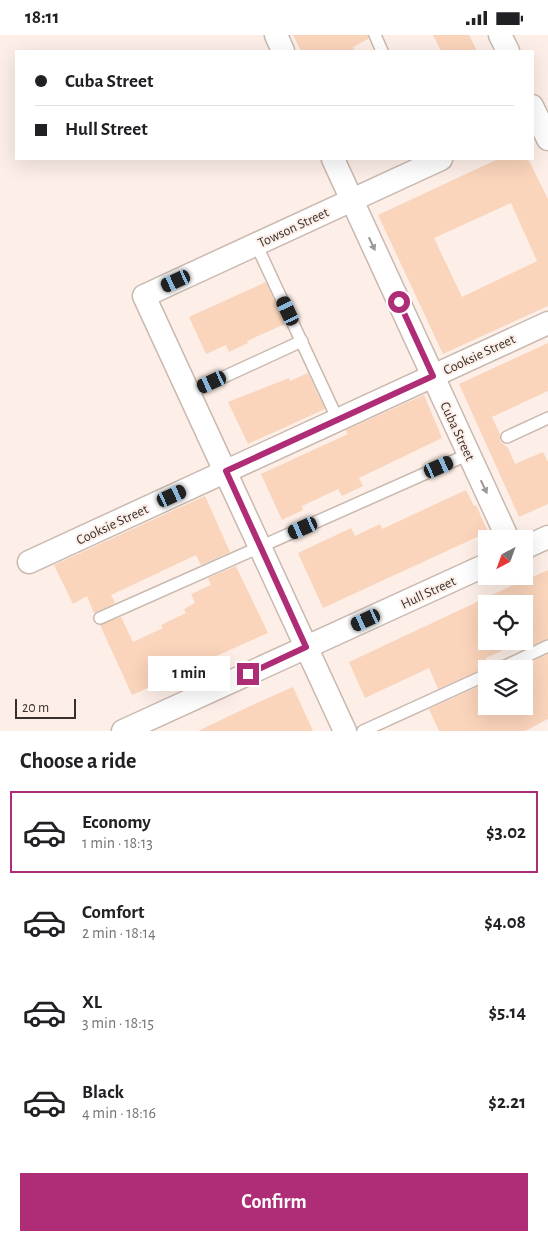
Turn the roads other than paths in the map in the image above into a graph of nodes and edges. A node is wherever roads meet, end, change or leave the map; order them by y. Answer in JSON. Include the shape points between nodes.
{"nodes":[{"id":1,"x":276,"y":35,"type":"edge"},
{"id":2,"x":375,"y":35,"type":"edge"},
{"id":3,"x":500,"y":35,"type":"edge"},
{"id":4,"x":283,"y":50,"type":"edge"},
{"id":5,"x":382,"y":50,"type":"edge"},
{"id":6,"x":508,"y":50,"type":"edge"},
{"id":7,"x":537,"y":112,"type":"edge"},
{"id":8,"x":548,"y":139,"type":"edge"},
{"id":9,"x":333,"y":160,"type":"edge"},
{"id":10,"x":436,"y":160,"type":"edge"},
{"id":11,"x":352,"y":200,"type":"junction"},
{"id":12,"x":256,"y":244,"type":"junction"},
{"id":13,"x":548,"y":323,"type":"edge"},
{"id":14,"x":302,"y":341,"type":"junction"},
{"id":15,"x":433,"y":376,"type":"junction"},
{"id":16,"x":189,"y":393,"type":"junction"},
{"id":17,"x":548,"y":419,"type":"edge"},
{"id":18,"x":338,"y":420,"type":"junction"},
{"id":19,"x":507,"y":437,"type":"dead end"},
{"id":20,"x":469,"y":454,"type":"junction"},
{"id":21,"x":226,"y":471,"type":"junction"},
{"id":22,"x":504,"y":530,"type":"edge"},
{"id":23,"x":548,"y":537,"type":"edge"},
{"id":24,"x":533,"y":544,"type":"edge"},
{"id":25,"x":261,"y":547,"type":"junction"},
{"id":26,"x":29,"y":562,"type":"dead end"},
{"id":27,"x":478,"y":569,"type":"edge"},
{"id":28,"x":100,"y":618,"type":"dead end"},
{"id":29,"x":548,"y":646,"type":"edge"},
{"id":30,"x":306,"y":647,"type":"junction"},
{"id":31,"x":518,"y":660,"type":"edge"},
{"id":32,"x":478,"y":679,"type":"edge"},
{"id":33,"x":123,"y":731,"type":"edge"},
{"id":34,"x":345,"y":731,"type":"edge"},
{"id":35,"x":363,"y":731,"type":"edge"}],
"edges":[{"from":1,"to":4,"type":"street"},
{"from":2,"to":5,"type":"lane"},
{"from":3,"to":6,"type":"street"},
{"from":7,"to":8,"type":"street"},
{"from":9,"to":11,"type":"street","name":"Cuba Street"},
{"from":10,"to":11,"type":"street","name":"Towson Street"},
{"from":11,"to":12,"type":"street","name":"Towson Street"},
{"from":11,"to":15,"type":"street","name":"Cuba Street","one_way":true},
{"from":12,"to":14,"type":"lane"},
{"from":12,"to":16,"type":"street","name":"Towson Street","via":[[144,296]]},
{"from":13,"to":15,"type":"street","name":"Cooksie Street"},
{"from":14,"to":16,"type":"lane"},
{"from":14,"to":18,"type":"lane"},
{"from":15,"to":18,"type":"street","name":"Cooksie Street"},
{"from":15,"to":20,"type":"street","name":"Cuba Street"},
{"from":16,"to":21,"type":"street"},
{"from":17,"to":19,"type":"lane"},
{"from":18,"to":21,"type":"street","name":"Cooksie Street"},
{"from":20,"to":22,"type":"street","name":"Cuba Street","one_way":true},
{"from":20,"to":25,"type":"lane"},
{"from":21,"to":25,"type":"street"},
{"from":21,"to":26,"type":"street","name":"Cooksie Street"},
{"from":23,"to":24,"type":"street"},
{"from":25,"to":28,"type":"lane"},
{"from":25,"to":30,"type":"street"},
{"from":27,"to":30,"type":"street","name":"Hull Street"},
{"from":29,"to":31,"type":"lane"},
{"from":30,"to":33,"type":"street","name":"Hull Street"},
{"from":30,"to":34,"type":"street"},
{"from":32,"to":35,"type":"lane"}]}
